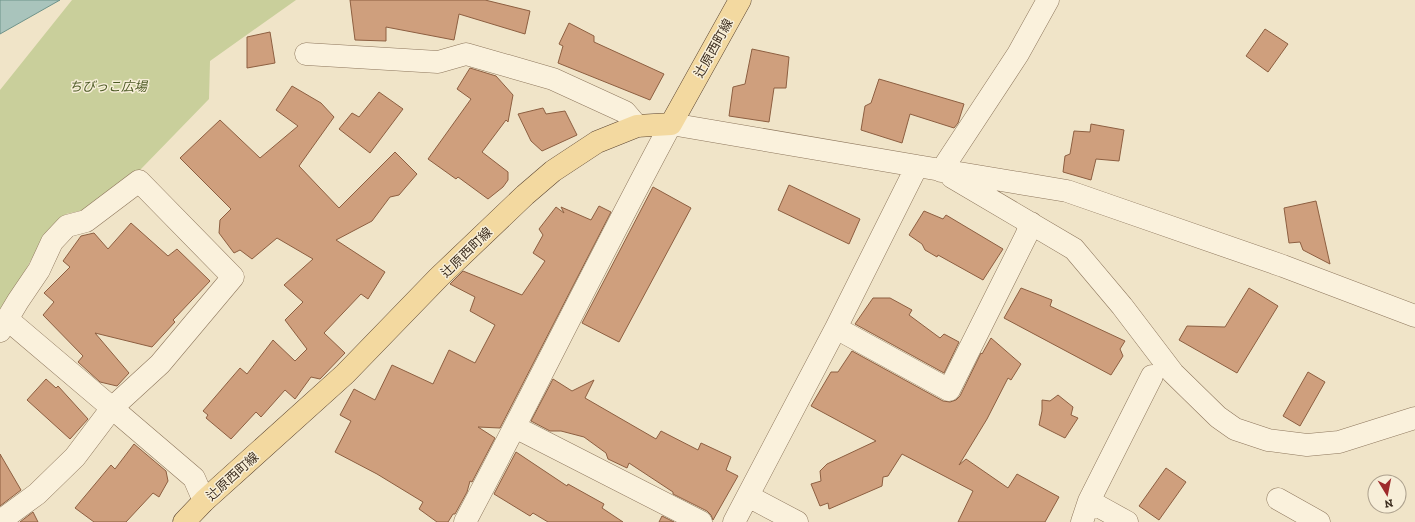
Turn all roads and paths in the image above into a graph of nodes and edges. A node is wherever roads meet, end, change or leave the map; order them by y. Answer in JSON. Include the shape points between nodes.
{"nodes":[{"id":1,"x":740,"y":0,"type":"edge"},
{"id":2,"x":1048,"y":0,"type":"edge"},
{"id":3,"x":306,"y":54,"type":"dead end"},
{"id":4,"x":671,"y":124,"type":"junction"},
{"id":5,"x":637,"y":126,"type":"junction"},
{"id":6,"x":917,"y":166,"type":"junction"},
{"id":7,"x":941,"y":171,"type":"junction"},
{"id":8,"x":1031,"y":223,"type":"junction"},
{"id":9,"x":1415,"y":316,"type":"edge"},
{"id":10,"x":3,"y":325,"type":"edge"},
{"id":11,"x":836,"y":328,"type":"junction"},
{"id":12,"x":1152,"y":376,"type":"dead end"},
{"id":13,"x":112,"y":408,"type":"junction"},
{"id":14,"x":1415,"y":418,"type":"edge"},
{"id":15,"x":515,"y":427,"type":"junction"},
{"id":16,"x":748,"y":496,"type":"junction"},
{"id":17,"x":1278,"y":499,"type":"dead end"},
{"id":18,"x":204,"y":501,"type":"junction"},
{"id":19,"x":1089,"y":501,"type":"junction"},
{"id":20,"x":0,"y":521,"type":"edge"},
{"id":21,"x":184,"y":522,"type":"edge"},
{"id":22,"x":465,"y":522,"type":"edge"},
{"id":23,"x":701,"y":522,"type":"edge"},
{"id":24,"x":734,"y":522,"type":"edge"},
{"id":25,"x":797,"y":522,"type":"edge"},
{"id":26,"x":1082,"y":522,"type":"edge"},
{"id":27,"x":1127,"y":522,"type":"edge"},
{"id":28,"x":1319,"y":522,"type":"edge"}],
"edges":[{"from":1,"to":4,"type":"main road","name":"辻原西町線"},
{"from":2,"to":7,"type":"street","via":[[1018,54]]},
{"from":3,"to":5,"type":"street","via":[[438,62],[466,54],[553,79],[625,112]]},
{"from":4,"to":5,"type":"main road","name":"辻原西町線"},
{"from":4,"to":6,"type":"street"},
{"from":4,"to":15,"type":"street"},
{"from":5,"to":18,"type":"main road","name":"辻原西町線","via":[[598,142],[553,171],[525,195],[345,374]]},
{"from":6,"to":7,"type":"street"},
{"from":6,"to":11,"type":"street"},
{"from":7,"to":8,"type":"street"},
{"from":7,"to":9,"type":"street","via":[[1067,191],[1283,266]]},
{"from":8,"to":11,"type":"street","via":[[949,390]]},
{"from":8,"to":14,"type":"street","via":[[1074,249],[1122,306],[1173,374],[1218,417],[1235,429],[1268,440],[1307,444],[1339,442]]},
{"from":10,"to":13,"type":"street"},
{"from":10,"to":13,"type":"street","via":[[39,270],[52,242],[67,226],[86,222],[138,181],[233,277],[160,364]]},
{"from":11,"to":16,"type":"street"},
{"from":12,"to":19,"type":"street"},
{"from":13,"to":18,"type":"street","via":[[194,478]]},
{"from":13,"to":20,"type":"street","via":[[75,457],[37,494]]},
{"from":15,"to":22,"type":"street"},
{"from":15,"to":23,"type":"street"},
{"from":16,"to":24,"type":"street"},
{"from":16,"to":25,"type":"street"},
{"from":17,"to":28,"type":"street"},
{"from":18,"to":21,"type":"main road","name":"辻原西町線"},
{"from":19,"to":26,"type":"street"},
{"from":19,"to":27,"type":"street"}]}
